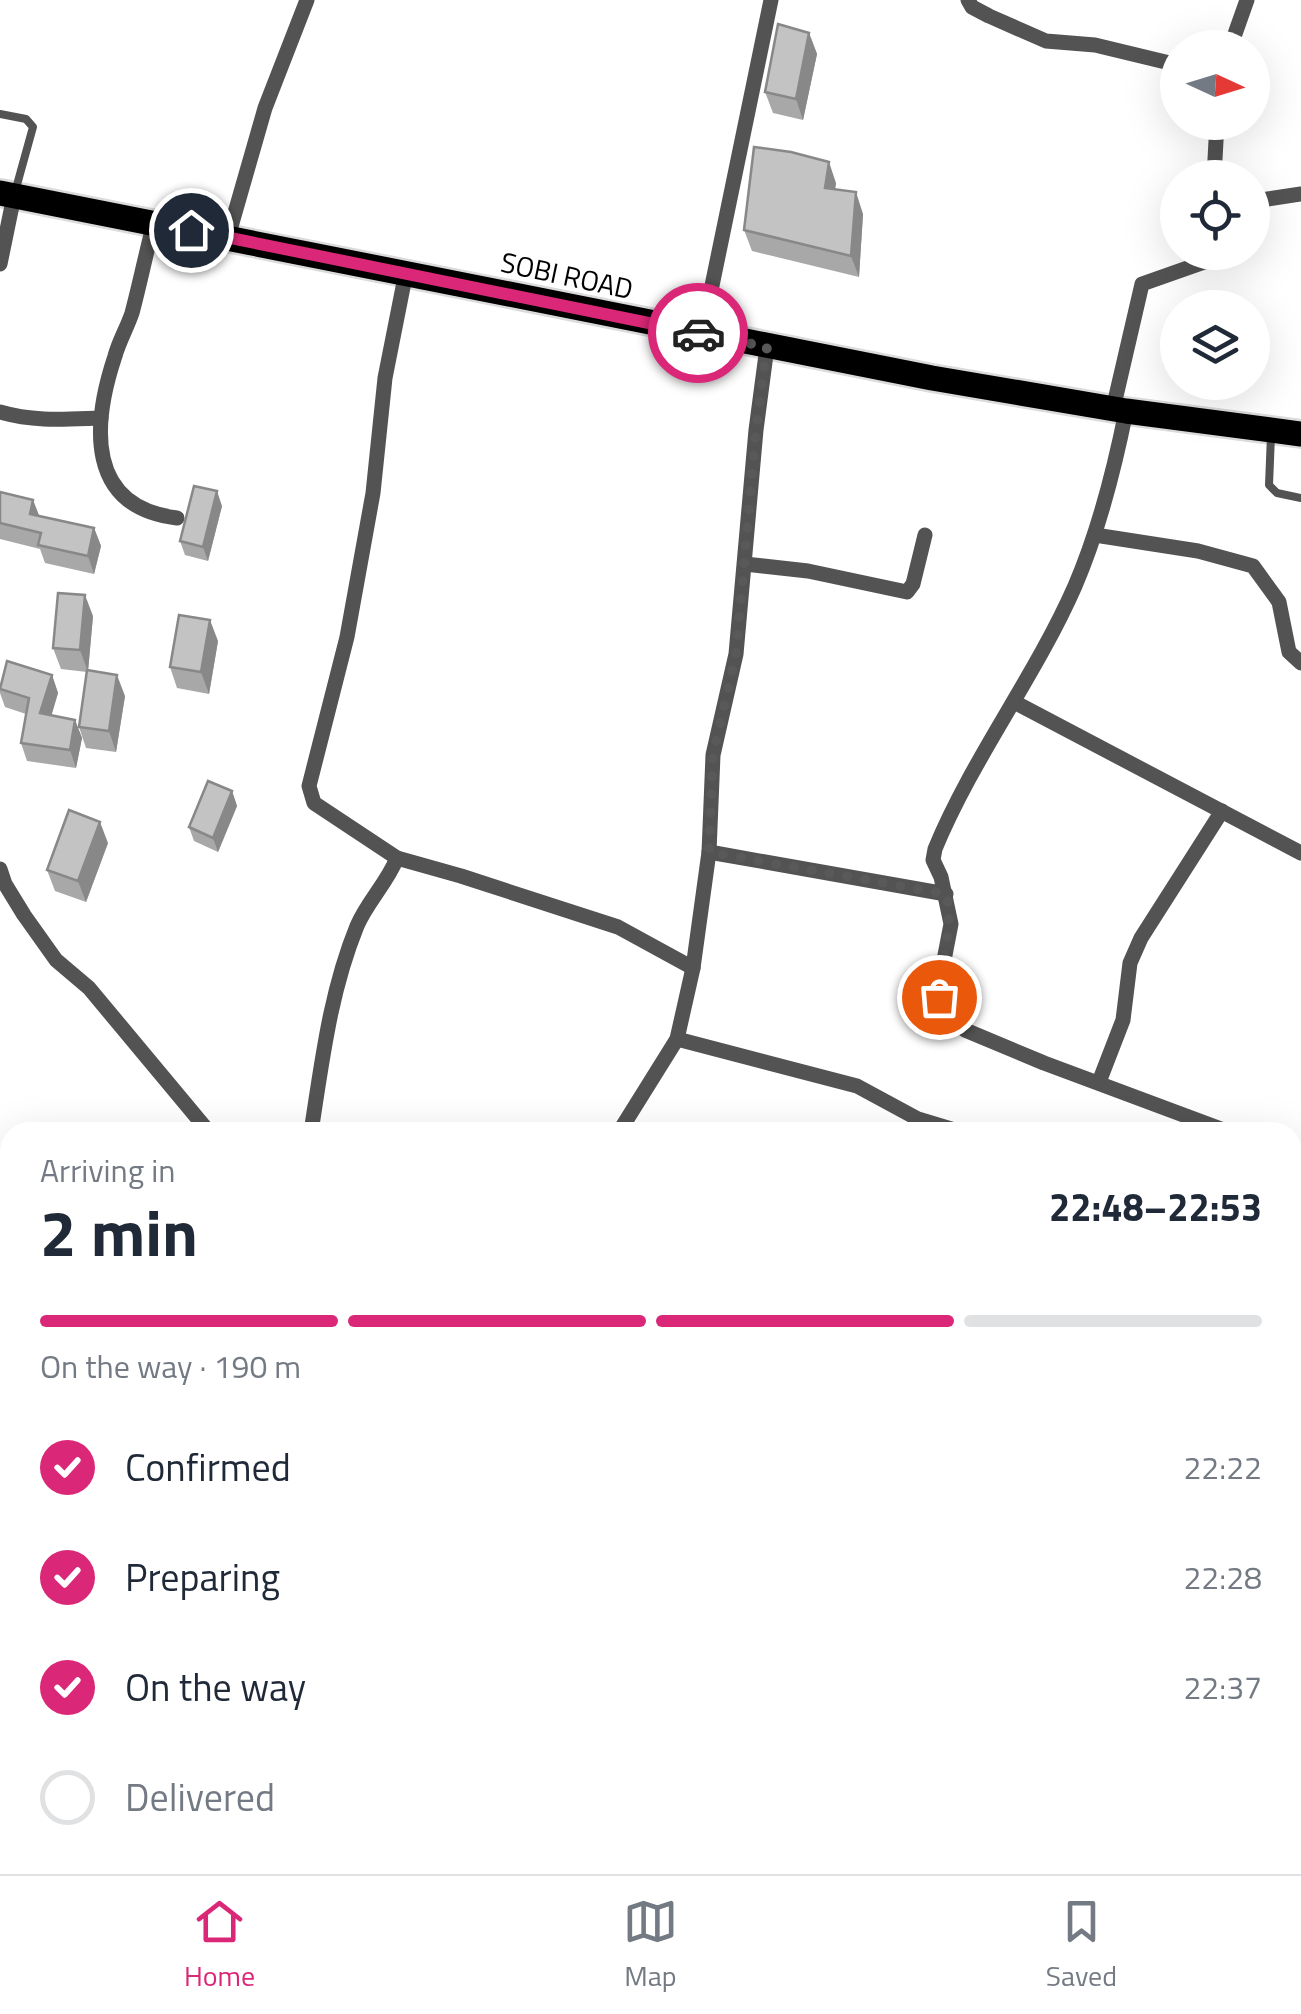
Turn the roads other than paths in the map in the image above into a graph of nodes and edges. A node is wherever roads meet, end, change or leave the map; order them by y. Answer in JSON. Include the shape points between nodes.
{"nodes":[{"id":1,"x":307,"y":0,"type":"edge"},
{"id":2,"x":771,"y":0,"type":"edge"},
{"id":3,"x":968,"y":0,"type":"edge"},
{"id":4,"x":1247,"y":0,"type":"edge"},
{"id":5,"x":1236,"y":30,"type":"edge"},
{"id":6,"x":1160,"y":61,"type":"edge"},
{"id":7,"x":0,"y":114,"type":"edge"},
{"id":8,"x":1301,"y":194,"type":"edge"},
{"id":9,"x":7,"y":195,"type":"edge"},
{"id":10,"x":1270,"y":197,"type":"edge"},
{"id":11,"x":154,"y":223,"type":"junction"},
{"id":12,"x":228,"y":236,"type":"junction"},
{"id":13,"x":0,"y":264,"type":"edge"},
{"id":14,"x":1182,"y":270,"type":"edge"},
{"id":15,"x":406,"y":272,"type":"junction"},
{"id":16,"x":702,"y":334,"type":"junction"},
{"id":17,"x":767,"y":347,"type":"junction"},
{"id":18,"x":1120,"y":410,"type":"junction"},
{"id":19,"x":0,"y":412,"type":"edge"},
{"id":20,"x":102,"y":418,"type":"junction"},
{"id":21,"x":1271,"y":430,"type":"junction"},
{"id":22,"x":1301,"y":434,"type":"edge"},
{"id":23,"x":1301,"y":498,"type":"edge"},
{"id":24,"x":177,"y":518,"type":"dead end"},
{"id":25,"x":925,"y":535,"type":"dead end"},
{"id":26,"x":1095,"y":535,"type":"junction"},
{"id":27,"x":744,"y":564,"type":"junction"},
{"id":28,"x":1301,"y":662,"type":"edge"},
{"id":29,"x":1014,"y":702,"type":"junction"},
{"id":30,"x":1222,"y":811,"type":"junction"},
{"id":31,"x":709,"y":852,"type":"junction"},
{"id":32,"x":1301,"y":852,"type":"edge"},
{"id":33,"x":397,"y":858,"type":"junction"},
{"id":34,"x":0,"y":869,"type":"edge"},
{"id":35,"x":946,"y":894,"type":"junction"},
{"id":36,"x":693,"y":968,"type":"junction"},
{"id":37,"x":677,"y":1040,"type":"junction"},
{"id":38,"x":1100,"y":1082,"type":"junction"},
{"id":39,"x":201,"y":1122,"type":"edge"},
{"id":40,"x":313,"y":1122,"type":"edge"},
{"id":41,"x":625,"y":1122,"type":"edge"},
{"id":42,"x":928,"y":1122,"type":"edge"},
{"id":43,"x":1202,"y":1122,"type":"edge"}],
"edges":[{"from":1,"to":12,"type":"street","via":[[265,108]]},
{"from":2,"to":16,"type":"street"},
{"from":3,"to":6,"type":"street","via":[[1046,41]]},
{"from":4,"to":5,"type":"street"},
{"from":7,"to":9,"type":"lane","via":[[34,127]]},
{"from":8,"to":10,"type":"street"},
{"from":9,"to":11,"type":"highway","name":"SOBI ROAD"},
{"from":9,"to":13,"type":"street"},
{"from":11,"to":12,"type":"highway","name":"SOBI ROAD"},
{"from":11,"to":20,"type":"street"},
{"from":12,"to":15,"type":"highway","name":"SOBI ROAD"},
{"from":14,"to":18,"type":"street","via":[[1142,284]]},
{"from":15,"to":16,"type":"highway","name":"SOBI ROAD"},
{"from":15,"to":33,"type":"street","via":[[350,620],[309,786],[314,803]]},
{"from":16,"to":17,"type":"highway","name":"SOBI ROAD"},
{"from":17,"to":18,"type":"highway","name":"SOBI ROAD"},
{"from":17,"to":27,"type":"street"},
{"from":18,"to":21,"type":"highway","name":"SOBI ROAD"},
{"from":18,"to":26,"type":"street","via":[[1112,479]]},
{"from":19,"to":20,"type":"street","via":[[48,420]]},
{"from":20,"to":24,"type":"street","via":[[112,485],[140,509]]},
{"from":21,"to":22,"type":"highway","name":"SOBI ROAD"},
{"from":21,"to":23,"type":"lane","via":[[1269,484]]},
{"from":25,"to":27,"type":"street","via":[[907,592]]},
{"from":26,"to":28,"type":"street","via":[[1253,566],[1279,602],[1289,652]]},
{"from":26,"to":29,"type":"street"},
{"from":27,"to":31,"type":"street","via":[[736,654],[713,755]]},
{"from":29,"to":30,"type":"street"},
{"from":29,"to":35,"type":"street","via":[[935,849]]},
{"from":30,"to":32,"type":"street"},
{"from":30,"to":38,"type":"street","via":[[1140,938]]},
{"from":31,"to":35,"type":"street"},
{"from":31,"to":36,"type":"street"},
{"from":33,"to":36,"type":"street","via":[[618,927]]},
{"from":33,"to":40,"type":"street","via":[[358,922],[327,1019]]},
{"from":34,"to":39,"type":"street","via":[[56,960],[89,988]]},
{"from":35,"to":38,"type":"street","via":[[951,924],[941,1013],[965,1030]]},
{"from":36,"to":37,"type":"street"},
{"from":37,"to":41,"type":"street"},
{"from":37,"to":42,"type":"street","via":[[857,1086]]},
{"from":38,"to":43,"type":"street"}]}
